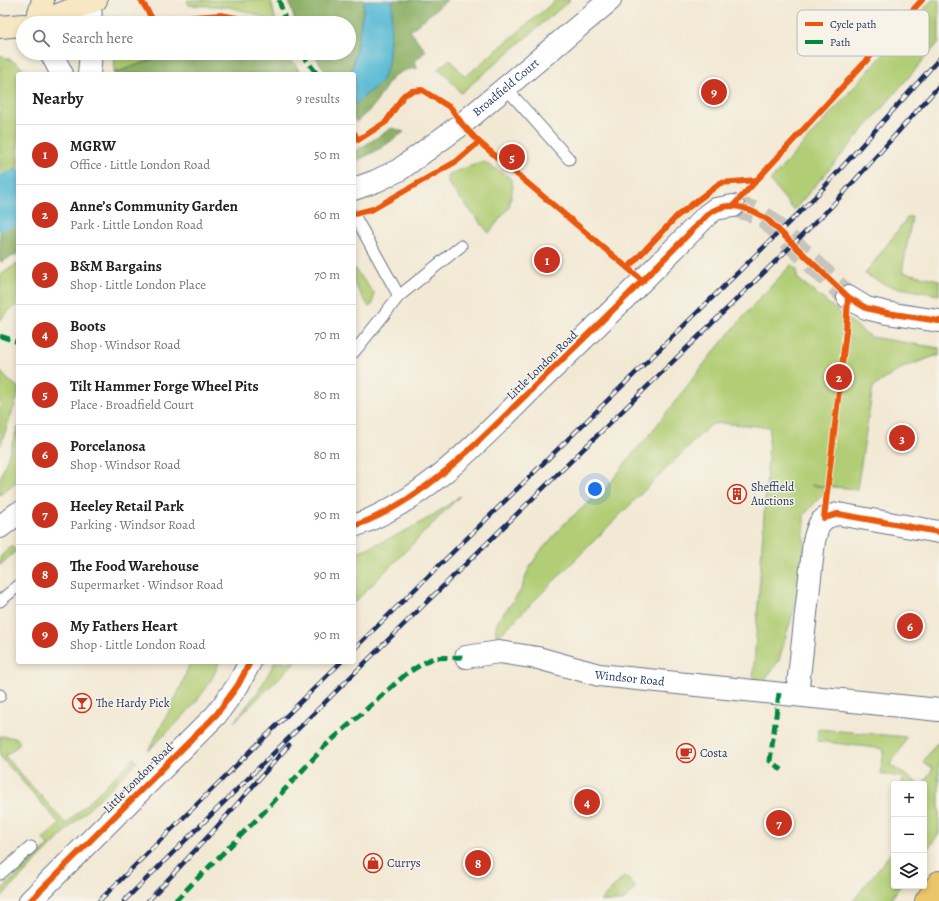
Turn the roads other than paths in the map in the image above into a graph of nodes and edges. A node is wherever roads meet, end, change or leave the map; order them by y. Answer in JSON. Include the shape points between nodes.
{"nodes":[{"id":1,"x":43,"y":0,"type":"edge"},
{"id":2,"x":610,"y":0,"type":"edge"},
{"id":3,"x":92,"y":6,"type":"edge"},
{"id":4,"x":35,"y":16,"type":"edge"},
{"id":5,"x":57,"y":16,"type":"edge"},
{"id":6,"x":16,"y":26,"type":"edge"},
{"id":7,"x":0,"y":28,"type":"edge"},
{"id":8,"x":55,"y":60,"type":"edge"},
{"id":9,"x":90,"y":60,"type":"edge"},
{"id":10,"x":61,"y":72,"type":"edge"},
{"id":11,"x":89,"y":72,"type":"edge"},
{"id":12,"x":505,"y":87,"type":"junction"},
{"id":13,"x":568,"y":159,"type":"dead end"},
{"id":14,"x":356,"y":189,"type":"edge"},
{"id":15,"x":733,"y":206,"type":"tunnel mouth"},
{"id":16,"x":356,"y":219,"type":"edge"},
{"id":17,"x":461,"y":246,"type":"dead end"},
{"id":18,"x":399,"y":296,"type":"junction"},
{"id":19,"x":848,"y":297,"type":"tunnel mouth"},
{"id":20,"x":939,"y":321,"type":"edge"},
{"id":21,"x":356,"y":350,"type":"edge"},
{"id":22,"x":16,"y":515,"type":"edge"},
{"id":23,"x":356,"y":525,"type":"edge"},
{"id":24,"x":0,"y":528,"type":"edge"},
{"id":25,"x":939,"y":532,"type":"edge"},
{"id":26,"x":16,"y":588,"type":"edge"},
{"id":27,"x":0,"y":601,"type":"edge"},
{"id":28,"x":466,"y":657,"type":"dead end"},
{"id":29,"x":249,"y":664,"type":"edge"},
{"id":30,"x":797,"y":695,"type":"junction"},
{"id":31,"x":939,"y":710,"type":"edge"},
{"id":32,"x":31,"y":848,"type":"dead end"},
{"id":33,"x":0,"y":874,"type":"edge"},
{"id":34,"x":939,"y":882,"type":"edge"},
{"id":35,"x":30,"y":901,"type":"edge"},
{"id":36,"x":926,"y":901,"type":"edge"}],
"edges":[{"from":1,"to":4,"type":"street"},
{"from":2,"to":12,"type":"street","name":"Broadfield Court"},
{"from":3,"to":5,"type":"street"},
{"from":6,"to":7,"type":"street"},
{"from":8,"to":10,"type":"street"},
{"from":9,"to":11,"type":"street"},
{"from":12,"to":13,"type":"lane"},
{"from":12,"to":14,"type":"street","name":"Broadfield Court","via":[[462,124],[399,170]]},
{"from":15,"to":23,"type":"street","name":"Little London Road","via":[[715,209],[707,215],[644,281],[461,458],[420,491],[387,511]]},
{"from":16,"to":18,"type":"lane"},
{"from":17,"to":18,"type":"lane"},
{"from":18,"to":21,"type":"lane"},
{"from":19,"to":20,"type":"street","via":[[873,310]]},
{"from":22,"to":24,"type":"street"},
{"from":25,"to":30,"type":"street","via":[[838,514],[824,518],[819,524],[814,540]]},
{"from":26,"to":27,"type":"lane"},
{"from":28,"to":30,"type":"street","name":"Windsor Road","via":[[499,652],[538,658],[599,675]]},
{"from":29,"to":35,"type":"street","name":"Little London Road","via":[[238,685],[216,715]]},
{"from":30,"to":31,"type":"street","name":"Windsor Road"},
{"from":32,"to":33,"type":"lane"},
{"from":34,"to":36,"type":"highway"}]}
